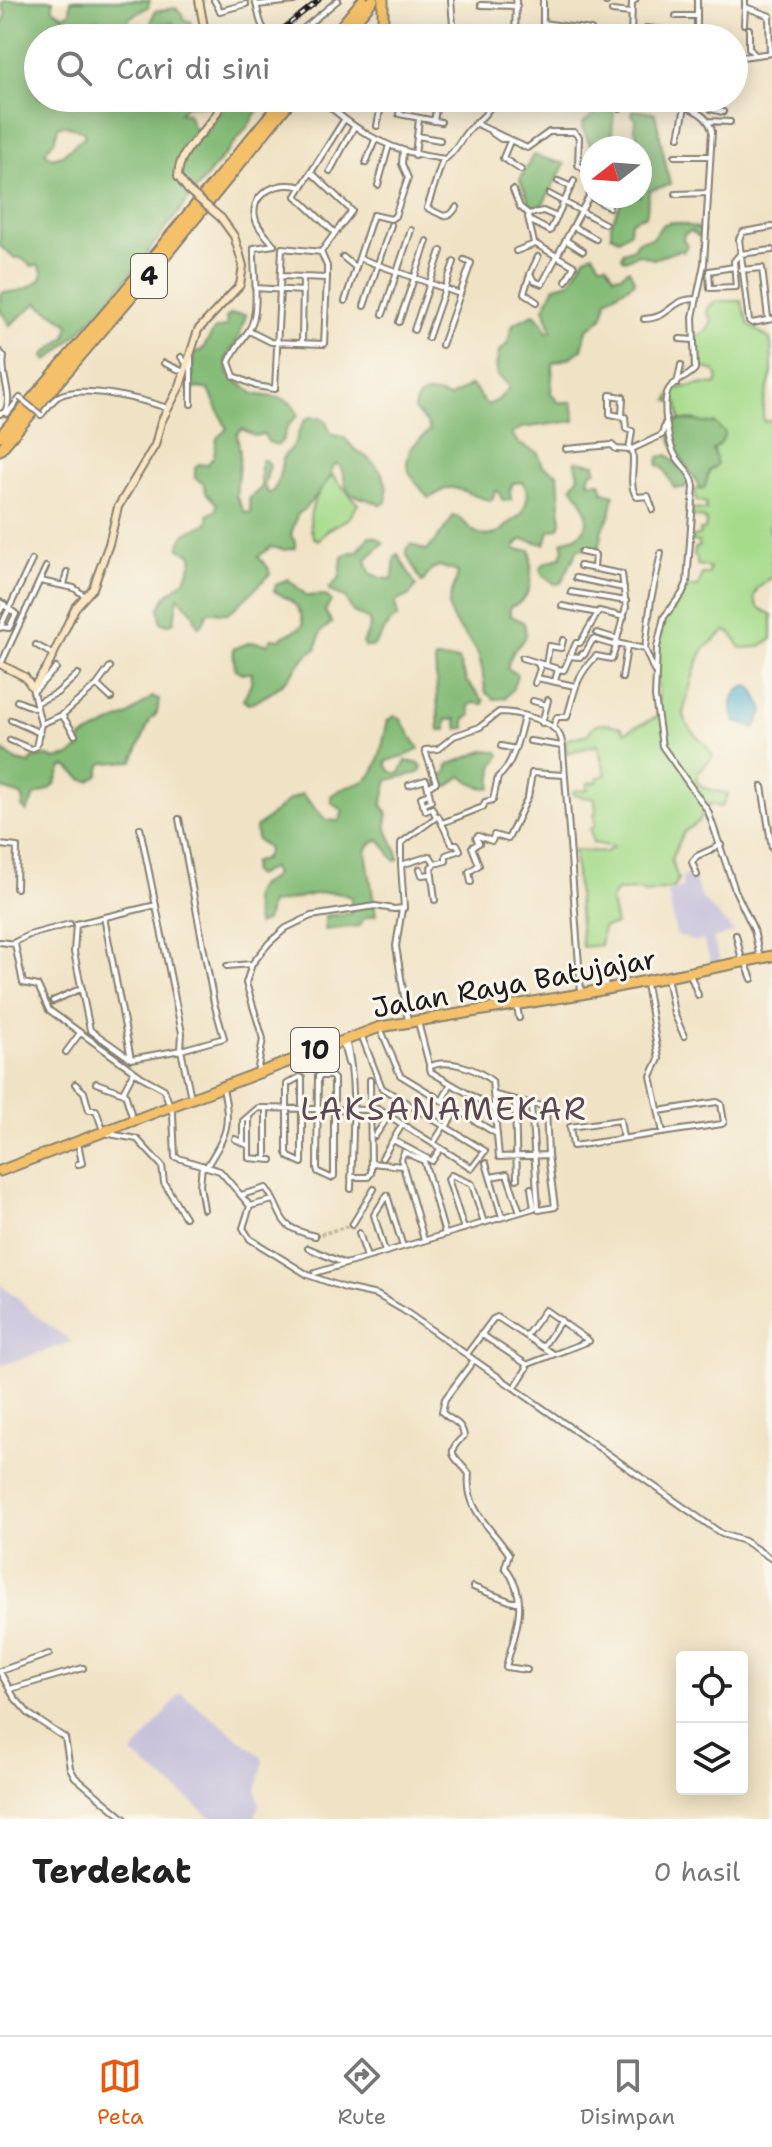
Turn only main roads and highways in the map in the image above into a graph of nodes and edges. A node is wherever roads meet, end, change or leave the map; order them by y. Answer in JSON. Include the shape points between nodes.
{"nodes":[{"id":1,"x":363,"y":0,"type":"edge"},
{"id":2,"x":373,"y":0,"type":"edge"},
{"id":3,"x":383,"y":0,"type":"edge"},
{"id":4,"x":383,"y":19,"type":"dead end"},
{"id":5,"x":343,"y":24,"type":"edge"},
{"id":6,"x":353,"y":24,"type":"edge"},
{"id":7,"x":272,"y":112,"type":"edge"},
{"id":8,"x":284,"y":112,"type":"edge"},
{"id":9,"x":0,"y":436,"type":"edge"},
{"id":10,"x":0,"y":450,"type":"edge"},
{"id":11,"x":772,"y":956,"type":"edge"},
{"id":12,"x":0,"y":1171,"type":"edge"}],
"edges":[{"from":1,"to":5,"type":"highway"},
{"from":2,"to":6,"type":"highway"},
{"from":3,"to":4,"type":"highway"},
{"from":7,"to":9,"type":"highway","number":"4"},
{"from":8,"to":10,"type":"highway","number":"4"},
{"from":11,"to":12,"type":"highway","name":"Jalan Raya Batujajar","number":"10","via":[[380,1027]]}]}
